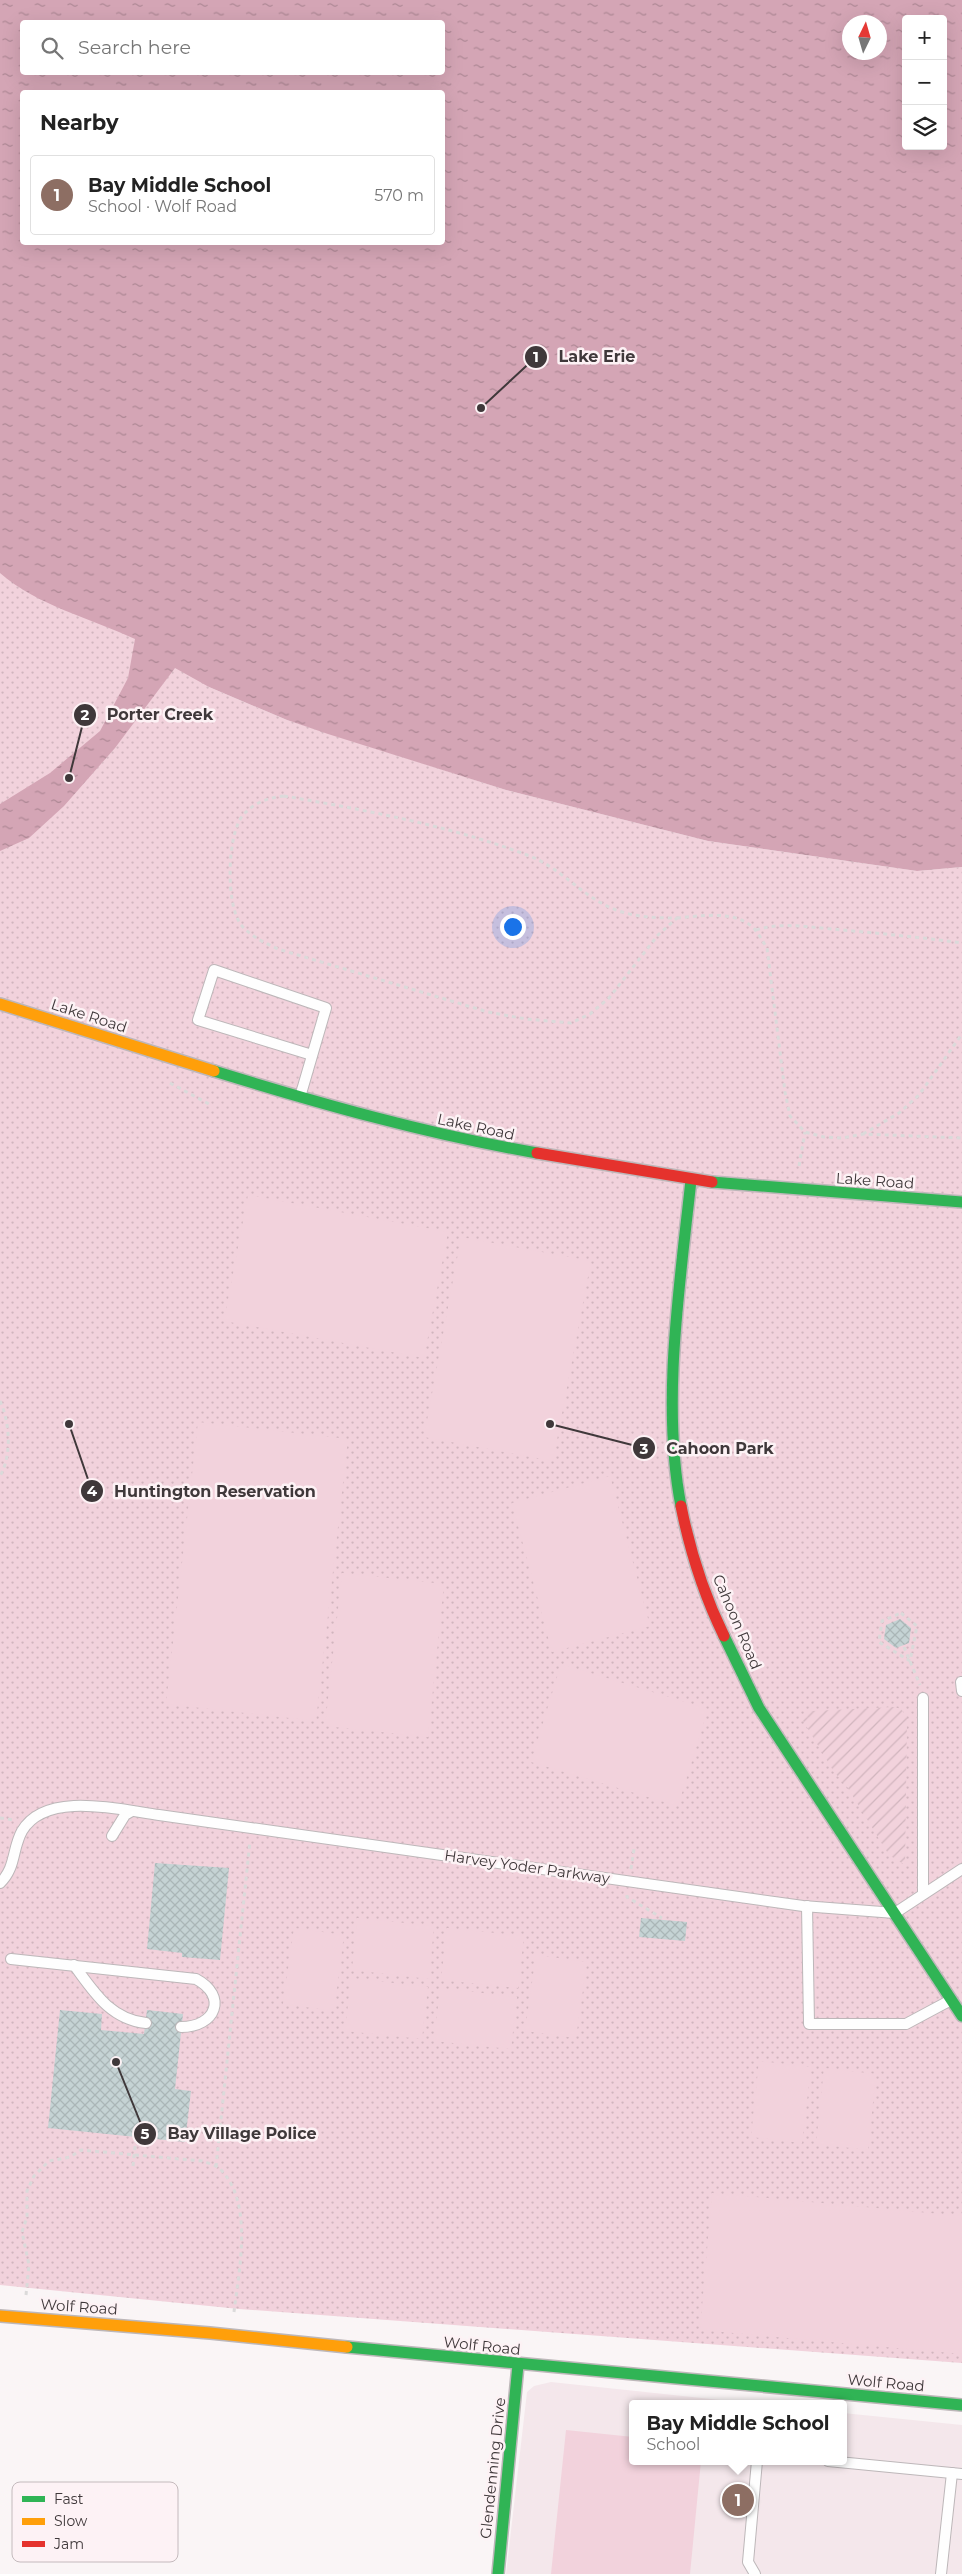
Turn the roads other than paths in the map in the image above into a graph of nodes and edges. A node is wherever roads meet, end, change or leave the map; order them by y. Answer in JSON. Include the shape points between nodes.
{"nodes":[{"id":1,"x":0,"y":1004,"type":"edge"},
{"id":2,"x":312,"y":1054,"type":"junction"},
{"id":3,"x":300,"y":1098,"type":"junction"},
{"id":4,"x":691,"y":1180,"type":"junction"},
{"id":5,"x":962,"y":1202,"type":"edge"},
{"id":6,"x":923,"y":1698,"type":"road end"},
{"id":7,"x":132,"y":1811,"type":"junction"},
{"id":8,"x":112,"y":1836,"type":"dead end"},
{"id":9,"x":962,"y":1869,"type":"edge"},
{"id":10,"x":0,"y":1883,"type":"edge"},
{"id":11,"x":923,"y":1894,"type":"junction"},
{"id":12,"x":807,"y":1906,"type":"junction"},
{"id":13,"x":895,"y":1913,"type":"junction"},
{"id":14,"x":11,"y":1959,"type":"dead end"},
{"id":15,"x":74,"y":1965,"type":"junction"},
{"id":16,"x":951,"y":2000,"type":"junction"},
{"id":17,"x":962,"y":2016,"type":"edge"},
{"id":18,"x":146,"y":2023,"type":"dead end"},
{"id":19,"x":180,"y":2027,"type":"dead end"},
{"id":20,"x":0,"y":2316,"type":"edge"},
{"id":21,"x":518,"y":2365,"type":"junction"},
{"id":22,"x":962,"y":2405,"type":"edge"},
{"id":23,"x":847,"y":2463,"type":"edge"},
{"id":24,"x":757,"y":2465,"type":"edge"},
{"id":25,"x":957,"y":2473,"type":"edge"},
{"id":26,"x":498,"y":2574,"type":"edge"},
{"id":27,"x":755,"y":2574,"type":"edge"},
{"id":28,"x":941,"y":2574,"type":"edge"}],
"edges":[{"from":1,"to":3,"type":"street","name":"Lake Road"},
{"from":2,"to":2,"type":"lane","via":[[326,1008],[214,970],[198,1020]]},
{"from":2,"to":3,"type":"lane"},
{"from":3,"to":4,"type":"street","name":"Lake Road","via":[[460,1140]]},
{"from":4,"to":5,"type":"street","name":"Lake Road"},
{"from":4,"to":13,"type":"street","name":"Cahoon Road","via":[[680,1281],[672,1408],[677,1485],[688,1537],[712,1611],[759,1708]]},
{"from":6,"to":11,"type":"lane"},
{"from":7,"to":8,"type":"lane","via":[[125,1815]]},
{"from":7,"to":10,"type":"lane","name":"Harvey Yoder Parkway","via":[[73,1805],[37,1815],[21,1833],[12,1866]]},
{"from":7,"to":12,"type":"lane","name":"Harvey Yoder Parkway"},
{"from":9,"to":11,"type":"lane"},
{"from":11,"to":13,"type":"lane"},
{"from":12,"to":13,"type":"lane","name":"Harvey Yoder Parkway"},
{"from":12,"to":16,"type":"lane","via":[[809,2024],[906,2024]]},
{"from":13,"to":16,"type":"street","name":"Cahoon Road"},
{"from":14,"to":15,"type":"lane"},
{"from":15,"to":18,"type":"lane","via":[[103,2004],[114,2013],[131,2022]]},
{"from":15,"to":19,"type":"lane","via":[[196,1979],[206,1984],[213,1998],[212,2012],[206,2022],[195,2027]]},
{"from":16,"to":17,"type":"street","name":"Cahoon Road"},
{"from":20,"to":21,"type":"street","name":"Wolf Road","via":[[210,2333]]},
{"from":21,"to":22,"type":"street","name":"Wolf Road"},
{"from":21,"to":26,"type":"street","name":"Glendenning Drive"},
{"from":23,"to":25,"type":"lane"},
{"from":24,"to":27,"type":"lane","via":[[748,2562]]},
{"from":25,"to":28,"type":"lane"}]}
